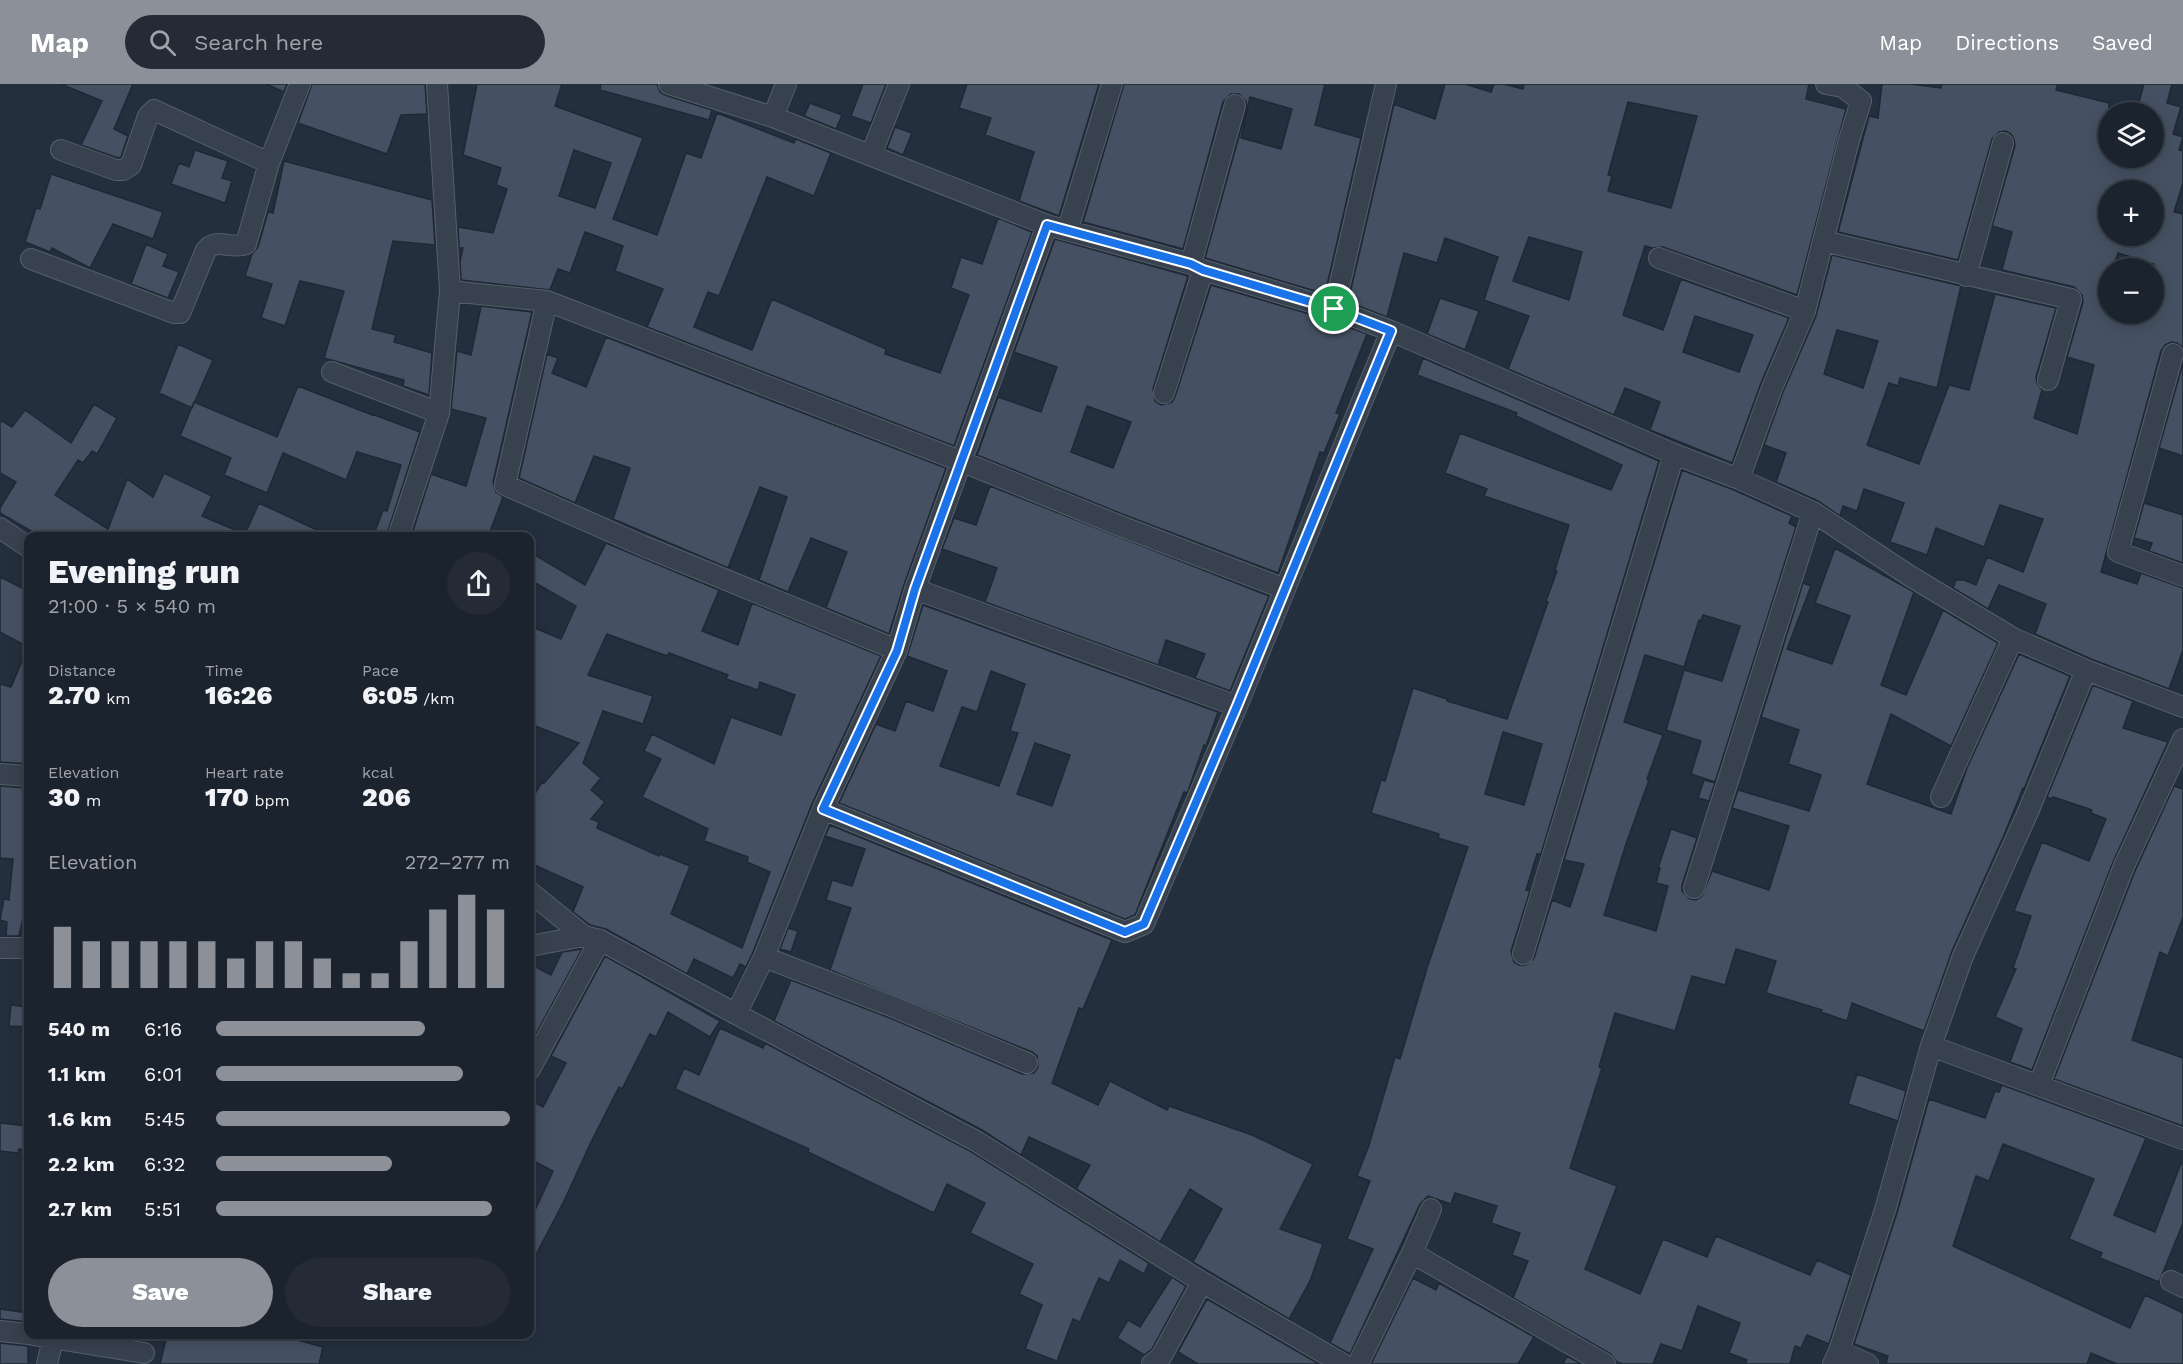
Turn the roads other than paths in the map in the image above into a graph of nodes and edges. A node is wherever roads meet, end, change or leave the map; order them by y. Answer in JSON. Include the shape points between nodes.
{"nodes":[{"id":1,"x":300,"y":84,"type":"edge"},
{"id":2,"x":437,"y":84,"type":"edge"},
{"id":3,"x":671,"y":84,"type":"edge"},
{"id":4,"x":786,"y":84,"type":"edge"},
{"id":5,"x":899,"y":84,"type":"edge"},
{"id":6,"x":1112,"y":84,"type":"edge"},
{"id":7,"x":1386,"y":84,"type":"edge"},
{"id":8,"x":1826,"y":84,"type":"edge"},
{"id":9,"x":1235,"y":105,"type":"dead end"},
{"id":10,"x":772,"y":117,"type":"junction"},
{"id":11,"x":2003,"y":144,"type":"dead end"},
{"id":12,"x":61,"y":150,"type":"dead end"},
{"id":13,"x":872,"y":156,"type":"junction"},
{"id":14,"x":269,"y":163,"type":"junction"},
{"id":15,"x":1047,"y":225,"type":"junction"},
{"id":16,"x":1068,"y":229,"type":"junction"},
{"id":17,"x":1823,"y":242,"type":"junction"},
{"id":18,"x":1659,"y":258,"type":"dead end"},
{"id":19,"x":31,"y":259,"type":"dead end"},
{"id":20,"x":1197,"y":267,"type":"junction"},
{"id":21,"x":1966,"y":276,"type":"junction"},
{"id":22,"x":450,"y":291,"type":"junction"},
{"id":23,"x":547,"y":301,"type":"junction"},
{"id":24,"x":1334,"y":309,"type":"junction"},
{"id":25,"x":1805,"y":311,"type":"junction"},
{"id":26,"x":1391,"y":331,"type":"junction"},
{"id":27,"x":2173,"y":354,"type":"dead end"},
{"id":28,"x":332,"y":372,"type":"dead end"},
{"id":29,"x":2048,"y":380,"type":"dead end"},
{"id":30,"x":1164,"y":393,"type":"dead end"},
{"id":31,"x":439,"y":413,"type":"junction"},
{"id":32,"x":1674,"y":454,"type":"junction"},
{"id":33,"x":963,"y":462,"type":"junction"},
{"id":34,"x":1739,"y":479,"type":"junction"},
{"id":35,"x":1813,"y":512,"type":"junction"},
{"id":36,"x":0,"y":528,"type":"edge"},
{"id":37,"x":400,"y":532,"type":"edge"},
{"id":38,"x":24,"y":544,"type":"edge"},
{"id":39,"x":2183,"y":576,"type":"edge"},
{"id":40,"x":915,"y":589,"type":"junction"},
{"id":41,"x":1285,"y":590,"type":"junction"},
{"id":42,"x":2013,"y":638,"type":"junction"},
{"id":43,"x":897,"y":651,"type":"junction"},
{"id":44,"x":2086,"y":670,"type":"junction"},
{"id":45,"x":1237,"y":706,"type":"junction"},
{"id":46,"x":2183,"y":707,"type":"edge"},
{"id":47,"x":2183,"y":738,"type":"edge"},
{"id":48,"x":0,"y":774,"type":"edge"},
{"id":49,"x":24,"y":776,"type":"edge"},
{"id":50,"x":1941,"y":797,"type":"dead end"},
{"id":51,"x":823,"y":809,"type":"junction"},
{"id":52,"x":1694,"y":888,"type":"dead end"},
{"id":53,"x":534,"y":895,"type":"edge"},
{"id":54,"x":592,"y":938,"type":"junction"},
{"id":55,"x":534,"y":945,"type":"edge"},
{"id":56,"x":0,"y":948,"type":"edge"},
{"id":57,"x":24,"y":948,"type":"edge"},
{"id":58,"x":1523,"y":954,"type":"dead end"},
{"id":59,"x":764,"y":957,"type":"junction"},
{"id":60,"x":736,"y":1014,"type":"junction"},
{"id":61,"x":1931,"y":1046,"type":"junction"},
{"id":62,"x":534,"y":1061,"type":"edge"},
{"id":63,"x":1026,"y":1063,"type":"dead end"},
{"id":64,"x":2039,"y":1085,"type":"junction"},
{"id":65,"x":2183,"y":1139,"type":"edge"},
{"id":66,"x":1431,"y":1209,"type":"dead end"},
{"id":67,"x":1412,"y":1253,"type":"junction"},
{"id":68,"x":1202,"y":1282,"type":"junction"},
{"id":69,"x":0,"y":1331,"type":"edge"},
{"id":70,"x":24,"y":1334,"type":"edge"},
{"id":71,"x":52,"y":1339,"type":"edge"},
{"id":72,"x":69,"y":1339,"type":"edge"},
{"id":73,"x":144,"y":1353,"type":"dead end"},
{"id":74,"x":1836,"y":1358,"type":"edge"},
{"id":75,"x":47,"y":1364,"type":"edge"},
{"id":76,"x":1152,"y":1364,"type":"edge"},
{"id":77,"x":1343,"y":1364,"type":"edge"},
{"id":78,"x":1358,"y":1364,"type":"edge"},
{"id":79,"x":1605,"y":1364,"type":"edge"},
{"id":80,"x":1868,"y":1364,"type":"edge"}],
"edges":[{"from":1,"to":14,"type":"street"},
{"from":2,"to":22,"type":"street"},
{"from":3,"to":10,"type":"street"},
{"from":4,"to":10,"type":"street"},
{"from":5,"to":13,"type":"street"},
{"from":6,"to":16,"type":"street"},
{"from":7,"to":24,"type":"street"},
{"from":8,"to":17,"type":"street","via":[[1843,87],[1862,101]]},
{"from":9,"to":20,"type":"street"},
{"from":10,"to":13,"type":"street"},
{"from":11,"to":21,"type":"street"},
{"from":12,"to":14,"type":"street","via":[[116,170],[128,168],[148,116],[154,110]]},
{"from":13,"to":15,"type":"street"},
{"from":14,"to":19,"type":"street","via":[[246,244],[210,245],[180,313]]},
{"from":15,"to":16,"type":"street"},
{"from":15,"to":33,"type":"street"},
{"from":16,"to":20,"type":"street"},
{"from":17,"to":21,"type":"street"},
{"from":17,"to":25,"type":"street"},
{"from":18,"to":25,"type":"street"},
{"from":20,"to":24,"type":"street"},
{"from":20,"to":30,"type":"street"},
{"from":21,"to":29,"type":"street","via":[[2071,299]]},
{"from":22,"to":23,"type":"street"},
{"from":22,"to":31,"type":"street"},
{"from":23,"to":33,"type":"street"},
{"from":23,"to":43,"type":"street","via":[[505,485]]},
{"from":24,"to":26,"type":"street"},
{"from":25,"to":34,"type":"street"},
{"from":26,"to":32,"type":"street"},
{"from":26,"to":41,"type":"street"},
{"from":27,"to":39,"type":"street","via":[[2118,552]]},
{"from":28,"to":31,"type":"street"},
{"from":31,"to":37,"type":"street"},
{"from":32,"to":34,"type":"street"},
{"from":32,"to":58,"type":"street"},
{"from":33,"to":40,"type":"street"},
{"from":33,"to":41,"type":"street"},
{"from":34,"to":35,"type":"street"},
{"from":35,"to":42,"type":"street"},
{"from":35,"to":52,"type":"street"},
{"from":36,"to":38,"type":"street"},
{"from":40,"to":43,"type":"street"},
{"from":40,"to":45,"type":"street"},
{"from":41,"to":45,"type":"street"},
{"from":42,"to":44,"type":"street"},
{"from":42,"to":50,"type":"street"},
{"from":43,"to":51,"type":"street"},
{"from":44,"to":46,"type":"street"},
{"from":44,"to":61,"type":"street","via":[[1963,956]]},
{"from":45,"to":51,"type":"street","via":[[1144,924],[1125,932]]},
{"from":47,"to":64,"type":"street","via":[[2124,866]]},
{"from":48,"to":49,"type":"street"},
{"from":51,"to":59,"type":"street"},
{"from":53,"to":54,"type":"street"},
{"from":54,"to":55,"type":"street"},
{"from":54,"to":60,"type":"street"},
{"from":54,"to":62,"type":"street"},
{"from":56,"to":57,"type":"street"},
{"from":59,"to":60,"type":"street"},
{"from":59,"to":63,"type":"street"},
{"from":60,"to":68,"type":"street","via":[[976,1141]]},
{"from":61,"to":64,"type":"street"},
{"from":61,"to":74,"type":"street","via":[[1885,1210]]},
{"from":64,"to":65,"type":"street"},
{"from":66,"to":67,"type":"street"},
{"from":67,"to":78,"type":"street"},
{"from":67,"to":79,"type":"street"},
{"from":68,"to":76,"type":"street","via":[[1161,1356]]},
{"from":68,"to":77,"type":"street"},
{"from":69,"to":70,"type":"street"},
{"from":71,"to":75,"type":"street"},
{"from":72,"to":73,"type":"street"},
{"from":74,"to":80,"type":"street"}]}
